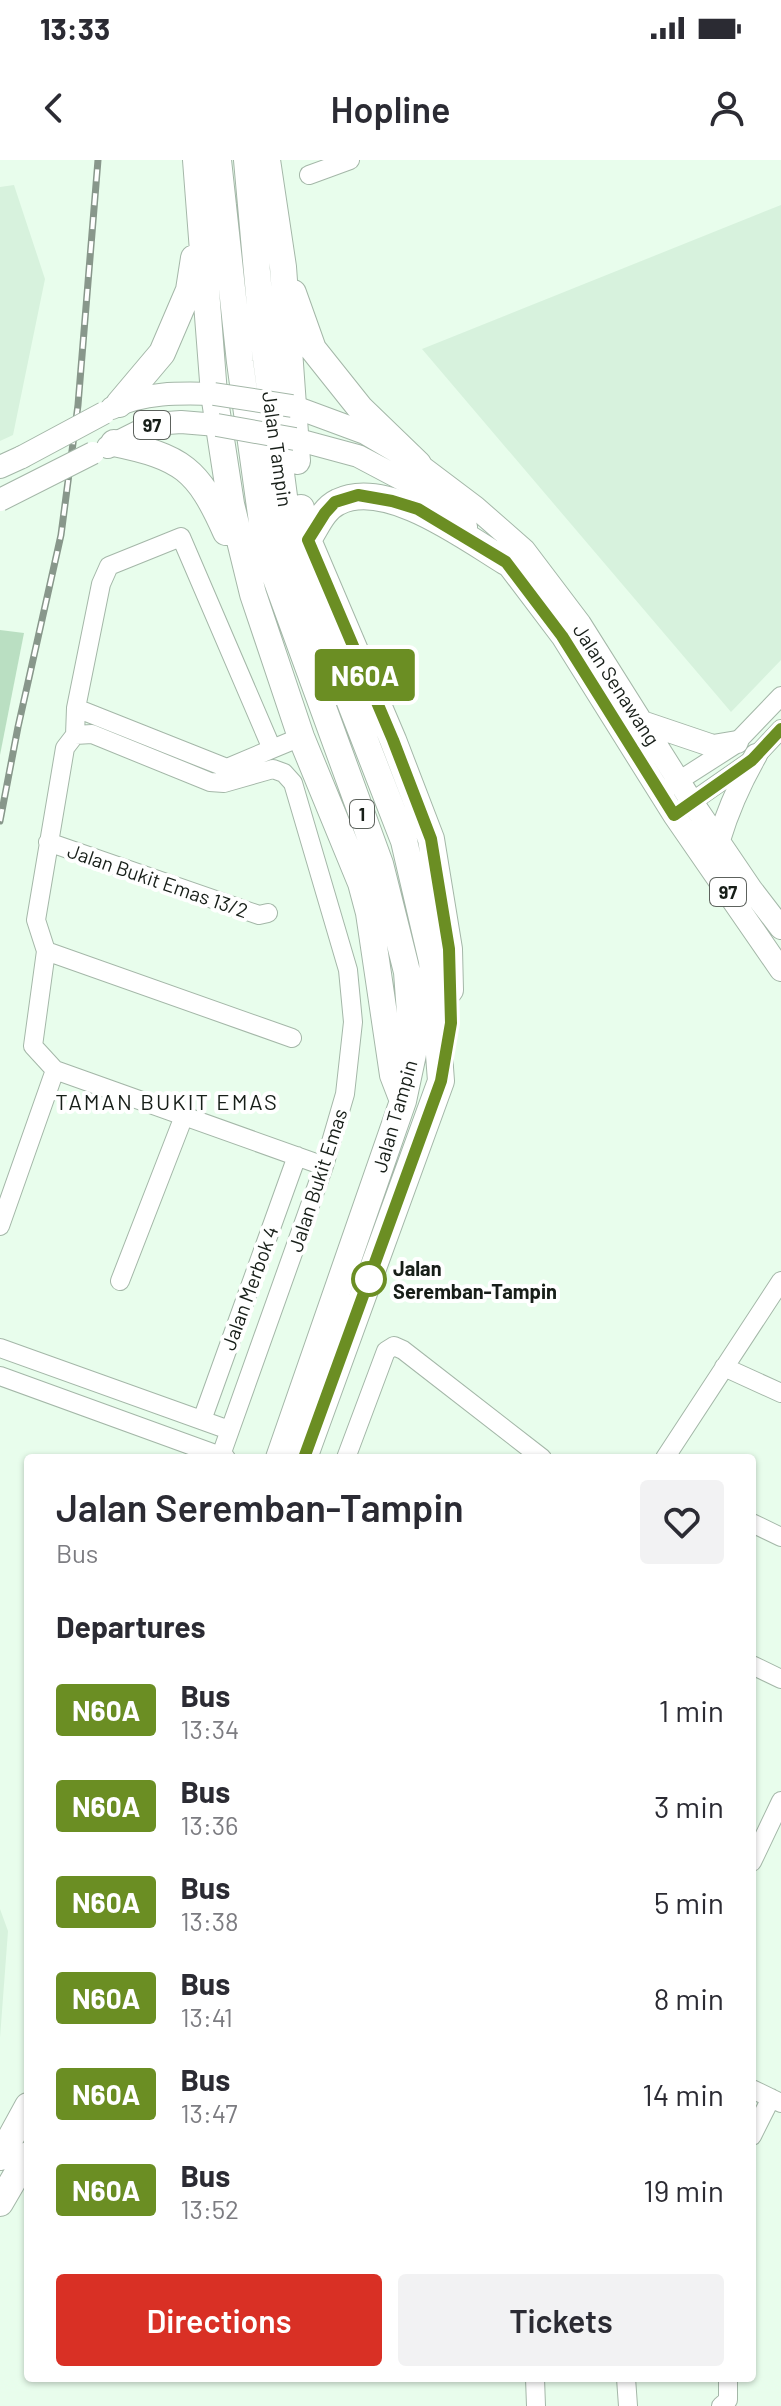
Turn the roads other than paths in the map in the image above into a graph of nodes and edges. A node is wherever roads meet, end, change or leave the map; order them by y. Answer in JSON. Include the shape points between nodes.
{"nodes":[{"id":1,"x":196,"y":160,"type":"edge"},
{"id":2,"x":218,"y":160,"type":"edge"},
{"id":3,"x":247,"y":160,"type":"edge"},
{"id":4,"x":267,"y":160,"type":"edge"},
{"id":5,"x":350,"y":160,"type":"edge"},
{"id":6,"x":309,"y":175,"type":"dead end"},
{"id":7,"x":201,"y":217,"type":"junction"},
{"id":8,"x":283,"y":267,"type":"junction"},
{"id":9,"x":214,"y":394,"type":"junction"},
{"id":10,"x":292,"y":406,"type":"junction"},
{"id":11,"x":112,"y":409,"type":"junction"},
{"id":12,"x":217,"y":425,"type":"junction"},
{"id":13,"x":295,"y":439,"type":"junction"},
{"id":14,"x":104,"y":448,"type":"junction"},
{"id":15,"x":418,"y":464,"type":"junction"},
{"id":16,"x":0,"y":467,"type":"edge"},
{"id":17,"x":0,"y":500,"type":"edge"},
{"id":18,"x":308,"y":540,"type":"junction"},
{"id":19,"x":506,"y":562,"type":"junction"},
{"id":20,"x":253,"y":594,"type":"junction"},
{"id":21,"x":781,"y":696,"type":"edge"},
{"id":22,"x":76,"y":708,"type":"junction"},
{"id":23,"x":642,"y":722,"type":"junction"},
{"id":24,"x":781,"y":729,"type":"edge"},
{"id":25,"x":75,"y":735,"type":"junction"},
{"id":26,"x":301,"y":737,"type":"junction"},
{"id":27,"x":737,"y":742,"type":"junction"},
{"id":28,"x":272,"y":749,"type":"junction"},
{"id":29,"x":756,"y":755,"type":"junction"},
{"id":30,"x":670,"y":787,"type":"junction"},
{"id":31,"x":683,"y":808,"type":"junction"},
{"id":32,"x":719,"y":840,"type":"junction"},
{"id":33,"x":48,"y":842,"type":"junction"},
{"id":34,"x":268,"y":913,"type":"dead end"},
{"id":35,"x":781,"y":928,"type":"edge"},
{"id":36,"x":46,"y":951,"type":"junction"},
{"id":37,"x":781,"y":970,"type":"edge"},
{"id":38,"x":292,"y":1038,"type":"dead end"},
{"id":39,"x":55,"y":1070,"type":"junction"},
{"id":40,"x":441,"y":1081,"type":"junction"},
{"id":41,"x":403,"y":1101,"type":"junction"},
{"id":42,"x":184,"y":1116,"type":"junction"},
{"id":43,"x":297,"y":1156,"type":"junction"},
{"id":44,"x":324,"y":1166,"type":"junction"},
{"id":45,"x":0,"y":1226,"type":"edge"},
{"id":46,"x":120,"y":1281,"type":"dead end"},
{"id":47,"x":781,"y":1281,"type":"edge"},
{"id":48,"x":0,"y":1348,"type":"edge"},
{"id":49,"x":724,"y":1367,"type":"junction"},
{"id":50,"x":0,"y":1376,"type":"edge"},
{"id":51,"x":781,"y":1393,"type":"edge"},
{"id":52,"x":202,"y":1420,"type":"junction"},
{"id":53,"x":229,"y":1430,"type":"junction"},
{"id":54,"x":214,"y":1454,"type":"edge"},
{"id":55,"x":223,"y":1454,"type":"edge"},
{"id":56,"x":280,"y":1454,"type":"edge"},
{"id":57,"x":305,"y":1454,"type":"edge"},
{"id":58,"x":347,"y":1454,"type":"edge"},
{"id":59,"x":531,"y":1454,"type":"edge"},
{"id":60,"x":668,"y":1454,"type":"edge"},
{"id":61,"x":756,"y":1525,"type":"edge"},
{"id":62,"x":781,"y":1537,"type":"edge"},
{"id":63,"x":756,"y":1667,"type":"edge"},
{"id":64,"x":781,"y":1679,"type":"edge"},
{"id":65,"x":781,"y":1801,"type":"edge"},
{"id":66,"x":756,"y":1854,"type":"edge"},
{"id":67,"x":756,"y":2091,"type":"edge"},
{"id":68,"x":776,"y":2100,"type":"edge"},
{"id":69,"x":24,"y":2113,"type":"edge"},
{"id":70,"x":756,"y":2130,"type":"edge"},
{"id":71,"x":0,"y":2157,"type":"edge"},
{"id":72,"x":24,"y":2162,"type":"edge"},
{"id":73,"x":0,"y":2203,"type":"edge"},
{"id":74,"x":535,"y":2382,"type":"edge"},
{"id":75,"x":626,"y":2382,"type":"edge"},
{"id":76,"x":728,"y":2382,"type":"edge"},
{"id":77,"x":536,"y":2406,"type":"edge"},
{"id":78,"x":628,"y":2406,"type":"edge"},
{"id":79,"x":721,"y":2406,"type":"edge"}],
"edges":[{"from":1,"to":7,"type":"highway"},
{"from":2,"to":41,"type":"highway","name":"Jalan Tampin","number":"1","via":[[266,551],[380,864],[407,972],[413,1054]]},
{"from":3,"to":40,"type":"highway","name":"Jalan Tampin","number":"1","via":[[291,550],[404,841],[432,961]]},
{"from":4,"to":8,"type":"highway"},
{"from":5,"to":6,"type":"street"},
{"from":7,"to":9,"type":"highway"},
{"from":7,"to":11,"type":"highway","via":[[189,290],[162,353]]},
{"from":8,"to":10,"type":"highway"},
{"from":8,"to":15,"type":"highway","via":[[313,349],[360,408]]},
{"from":9,"to":10,"type":"main road","number":"97","bridge":true},
{"from":9,"to":11,"type":"main road","number":"97","via":[[151,397]]},
{"from":9,"to":12,"type":"highway"},
{"from":10,"to":13,"type":"highway"},
{"from":10,"to":15,"type":"main road","name":"Jalan Senawang","number":"97","via":[[365,433]]},
{"from":11,"to":16,"type":"main road","number":"97","bridge":true},
{"from":12,"to":13,"type":"main road","number":"97","bridge":true},
{"from":12,"to":14,"type":"main road","number":"97","via":[[154,424]]},
{"from":12,"to":20,"type":"highway"},
{"from":13,"to":18,"type":"highway"},
{"from":13,"to":19,"type":"main road","name":"Jalan Senawang","number":"97","via":[[358,456],[411,484]]},
{"from":14,"to":17,"type":"main road","number":"97","bridge":true},
{"from":14,"to":20,"type":"highway","via":[[155,451],[195,477],[213,504]]},
{"from":15,"to":23,"type":"main road","name":"Jalan Senawang","number":"97","via":[[524,550],[580,624]]},
{"from":18,"to":19,"type":"highway","via":[[335,502],[358,495],[418,509]]},
{"from":18,"to":40,"type":"highway","via":[[431,839],[449,949],[451,1023]]},
{"from":19,"to":30,"type":"main road","name":"Jalan Senawang","number":"97"},
{"from":20,"to":26,"type":"highway"},
{"from":21,"to":27,"type":"street"},
{"from":22,"to":25,"type":"street"},
{"from":22,"to":28,"type":"street","via":[[227,768]]},
{"from":22,"to":28,"type":"street","via":[[109,566],[181,537]]},
{"from":23,"to":27,"type":"main road","via":[[713,746]]},
{"from":23,"to":30,"type":"main road","name":"Jalan Senawang","number":"97"},
{"from":24,"to":29,"type":"street"},
{"from":25,"to":33,"type":"street","via":[[65,748]]},
{"from":25,"to":44,"type":"street","name":"Jalan Bukit Emas","via":[[92,734],[210,782],[273,769],[293,783],[348,970],[353,1022],[345,1094]]},
{"from":26,"to":28,"type":"street"},
{"from":26,"to":41,"type":"highway","via":[[361,883],[393,1075]]},
{"from":27,"to":30,"type":"street"},
{"from":29,"to":31,"type":"street"},
{"from":29,"to":32,"type":"main road"},
{"from":30,"to":31,"type":"main road","name":"Jalan Senawang","number":"97"},
{"from":31,"to":32,"type":"main road","name":"Jalan Senawang","number":"97"},
{"from":31,"to":37,"type":"main road","name":"Jalan Senawang","number":"97"},
{"from":32,"to":35,"type":"main road","name":"Jalan Senawang","number":"97"},
{"from":33,"to":34,"type":"street","name":"Jalan Bukit Emas 13/2","via":[[259,915]]},
{"from":33,"to":36,"type":"street","via":[[36,920]]},
{"from":36,"to":38,"type":"street"},
{"from":36,"to":39,"type":"street","via":[[33,1046]]},
{"from":39,"to":42,"type":"street"},
{"from":39,"to":45,"type":"street"},
{"from":40,"to":57,"type":"highway","name":"Jalan Tampin","number":"1"},
{"from":41,"to":56,"type":"highway","name":"Jalan Tampin","number":"1"},
{"from":42,"to":43,"type":"street"},
{"from":42,"to":46,"type":"street"},
{"from":43,"to":44,"type":"street"},
{"from":43,"to":52,"type":"street","name":"Jalan Merbok 4"},
{"from":44,"to":53,"type":"street","name":"Jalan Bukit Emas"},
{"from":47,"to":49,"type":"street"},
{"from":48,"to":52,"type":"street"},
{"from":49,"to":51,"type":"street"},
{"from":49,"to":60,"type":"street"},
{"from":50,"to":54,"type":"street"},
{"from":52,"to":53,"type":"street"},
{"from":53,"to":55,"type":"street","name":"Jalan Bukit Emas"},
{"from":58,"to":59,"type":"street","via":[[386,1351],[394,1346]]},
{"from":61,"to":62,"type":"street"},
{"from":63,"to":64,"type":"street"},
{"from":65,"to":66,"type":"street"},
{"from":67,"to":68,"type":"street"},
{"from":68,"to":70,"type":"street"},
{"from":69,"to":71,"type":"highway"},
{"from":72,"to":73,"type":"highway"},
{"from":74,"to":77,"type":"street"},
{"from":75,"to":78,"type":"street"},
{"from":76,"to":79,"type":"street","via":[[728,2400]]}]}
